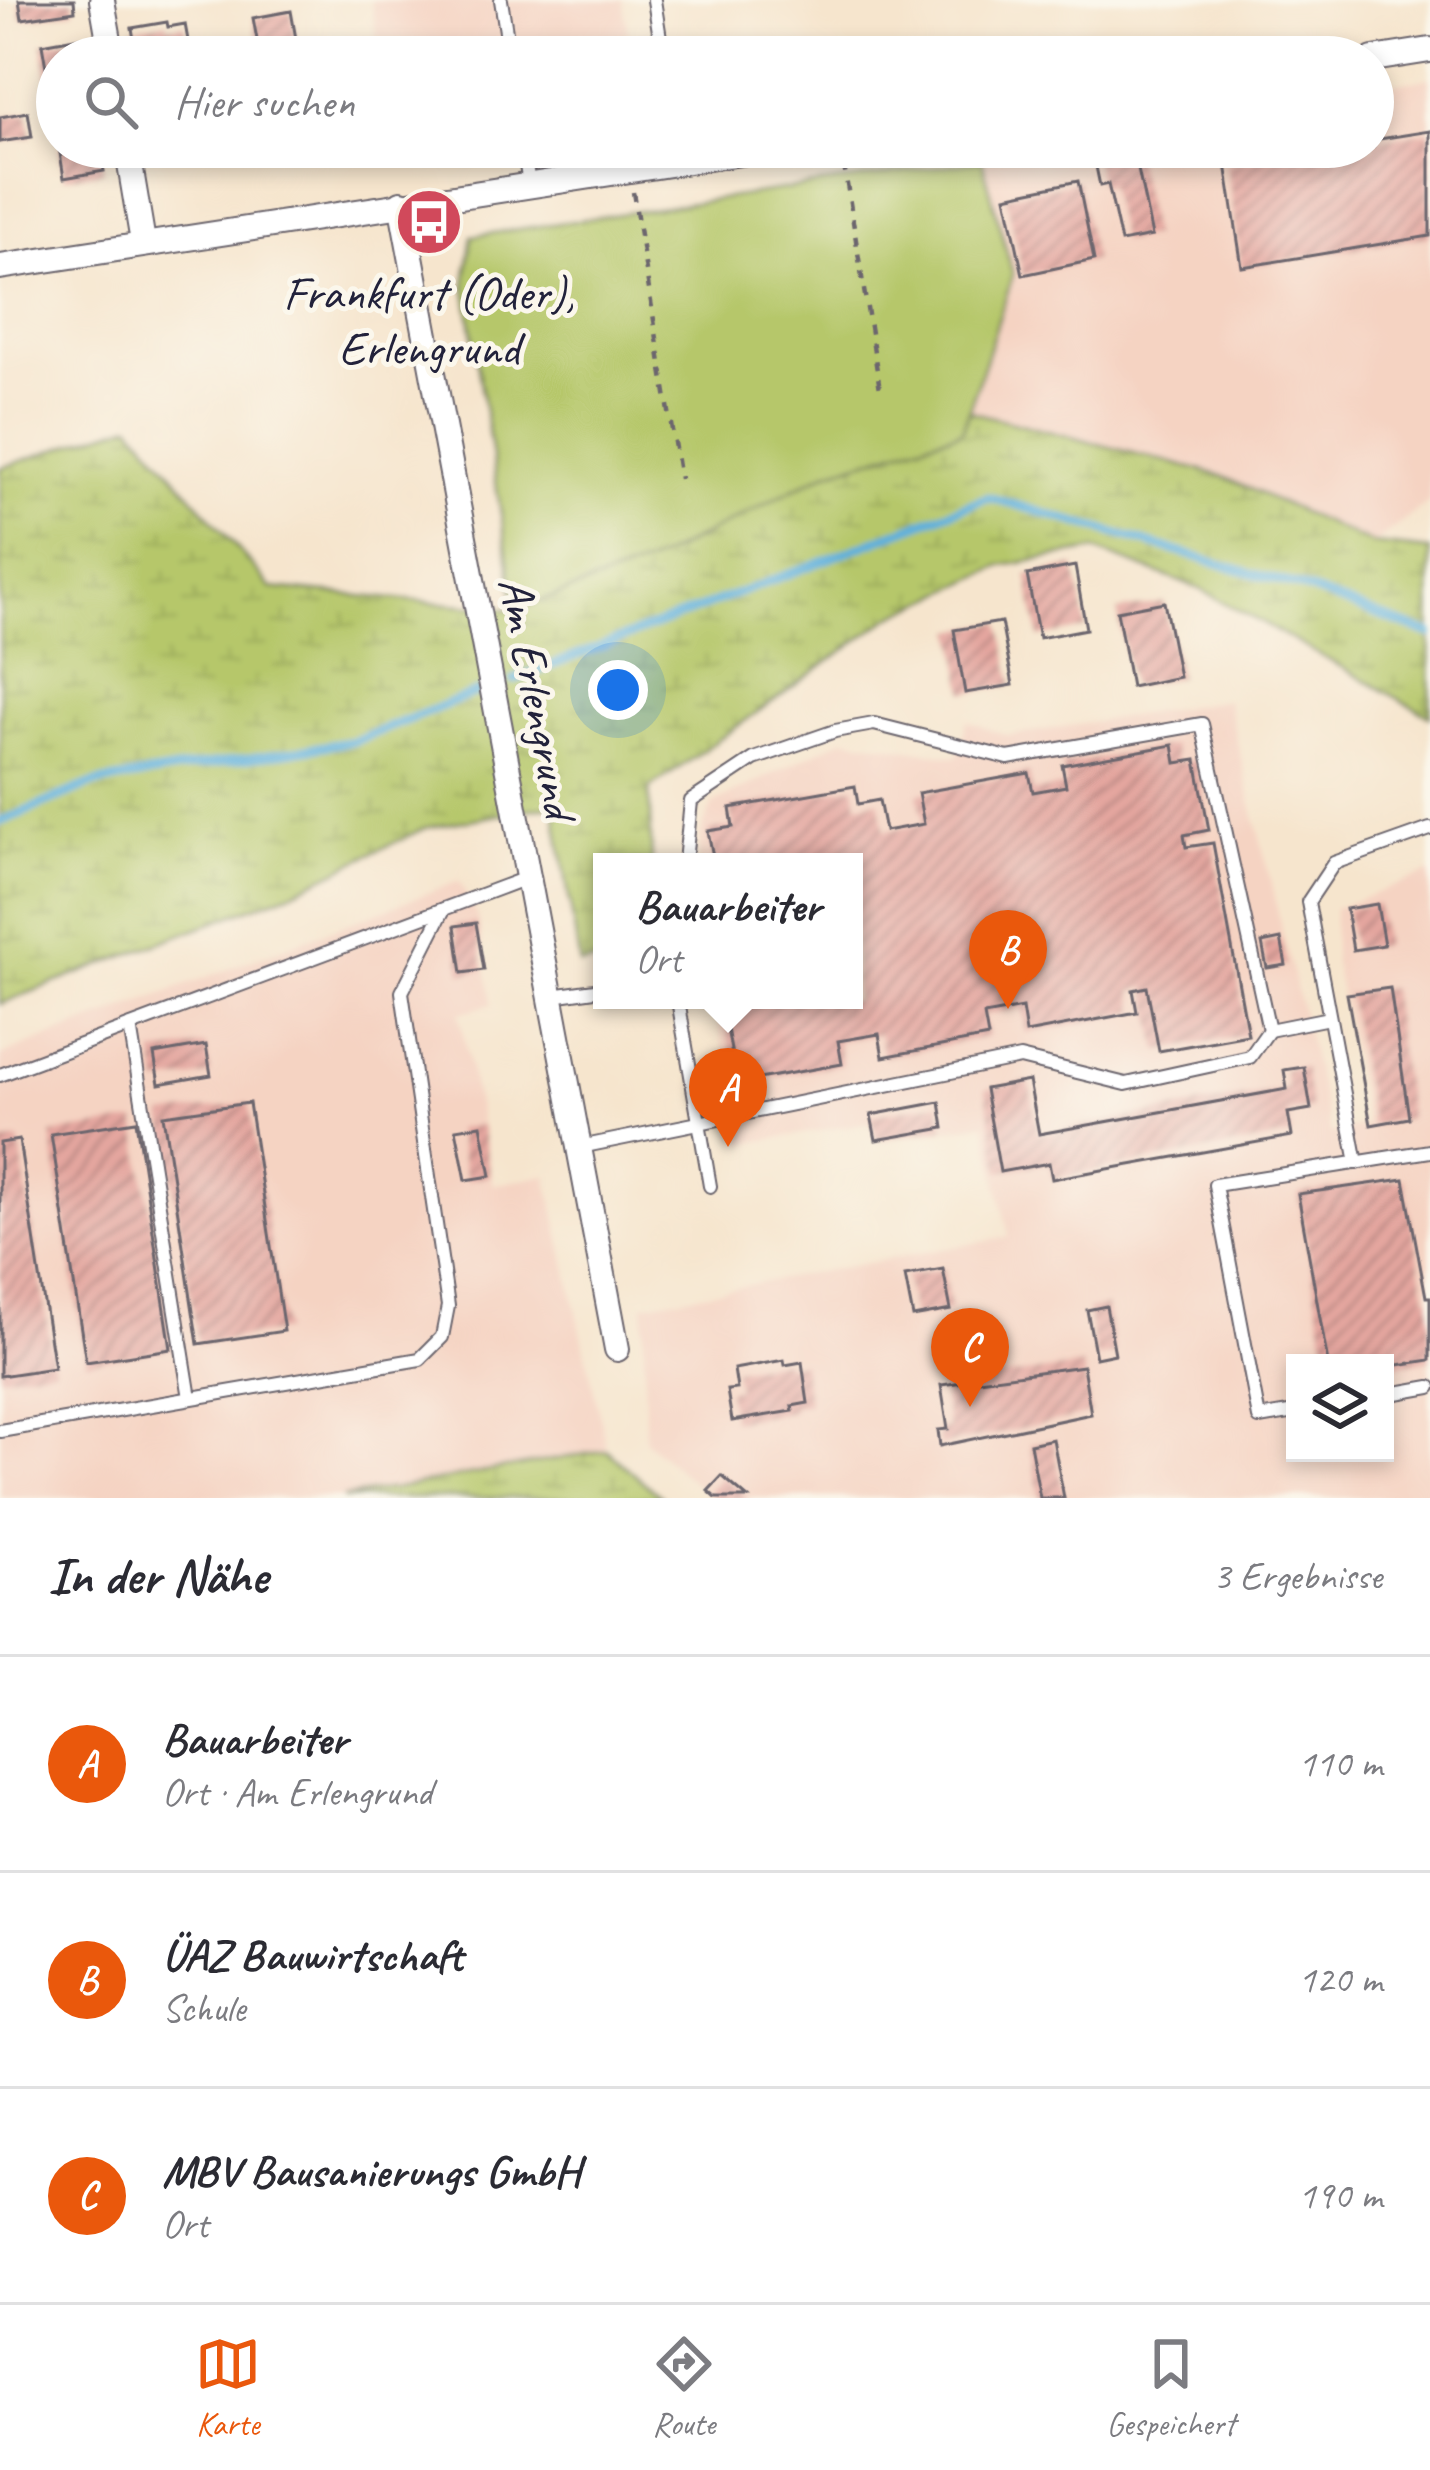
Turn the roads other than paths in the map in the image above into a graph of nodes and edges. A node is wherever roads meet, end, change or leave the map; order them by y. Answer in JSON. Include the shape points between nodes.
{"nodes":[{"id":1,"x":102,"y":0,"type":"edge"},
{"id":2,"x":501,"y":0,"type":"edge"},
{"id":3,"x":654,"y":0,"type":"edge"},
{"id":4,"x":108,"y":36,"type":"edge"},
{"id":5,"x":507,"y":36,"type":"edge"},
{"id":6,"x":660,"y":36,"type":"edge"},
{"id":7,"x":1430,"y":50,"type":"edge"},
{"id":8,"x":1394,"y":56,"type":"edge"},
{"id":9,"x":131,"y":168,"type":"edge"},
{"id":10,"x":526,"y":168,"type":"edge"},
{"id":11,"x":632,"y":168,"type":"edge"},
{"id":12,"x":529,"y":184,"type":"junction"},
{"id":13,"x":401,"y":203,"type":"junction"},
{"id":14,"x":143,"y":242,"type":"junction"},
{"id":15,"x":0,"y":267,"type":"edge"},
{"id":16,"x":1430,"y":829,"type":"edge"},
{"id":17,"x":686,"y":853,"type":"edge"},
{"id":18,"x":530,"y":876,"type":"junction"},
{"id":19,"x":444,"y":909,"type":"junction"},
{"id":20,"x":593,"y":990,"type":"edge"},
{"id":21,"x":552,"y":996,"type":"junction"},
{"id":22,"x":679,"y":1009,"type":"edge"},
{"id":23,"x":1329,"y":1018,"type":"junction"},
{"id":24,"x":130,"y":1026,"type":"junction"},
{"id":25,"x":1269,"y":1030,"type":"junction"},
{"id":26,"x":0,"y":1075,"type":"edge"},
{"id":27,"x":699,"y":1123,"type":"junction"},
{"id":28,"x":580,"y":1147,"type":"junction"},
{"id":29,"x":1430,"y":1151,"type":"edge"},
{"id":30,"x":1357,"y":1163,"type":"junction"},
{"id":31,"x":710,"y":1186,"type":"dead end"},
{"id":32,"x":617,"y":1349,"type":"dead end"},
{"id":33,"x":1430,"y":1387,"type":"edge"},
{"id":34,"x":1394,"y":1393,"type":"edge"},
{"id":35,"x":190,"y":1399,"type":"junction"},
{"id":36,"x":1286,"y":1413,"type":"edge"},
{"id":37,"x":0,"y":1431,"type":"edge"}],
"edges":[{"from":1,"to":4,"type":"street"},
{"from":2,"to":5,"type":"lane"},
{"from":3,"to":6,"type":"lane"},
{"from":7,"to":8,"type":"street"},
{"from":9,"to":14,"type":"street"},
{"from":10,"to":12,"type":"lane"},
{"from":11,"to":12,"type":"street"},
{"from":12,"to":13,"type":"street"},
{"from":13,"to":14,"type":"street"},
{"from":13,"to":18,"type":"street","name":"Am Erlengrund"},
{"from":14,"to":15,"type":"street"},
{"from":16,"to":23,"type":"lane","via":[[1334,863],[1308,902]]},
{"from":17,"to":25,"type":"lane","via":[[691,801],[754,759],[835,730],[874,724],[1008,758],[1202,724]]},
{"from":18,"to":19,"type":"lane"},
{"from":18,"to":21,"type":"street","name":"Am Erlengrund"},
{"from":19,"to":24,"type":"lane"},
{"from":19,"to":35,"type":"lane","via":[[402,992],[448,1306],[442,1337],[420,1359]]},
{"from":20,"to":21,"type":"lane"},
{"from":21,"to":28,"type":"street","name":"Am Erlengrund"},
{"from":22,"to":27,"type":"lane"},
{"from":23,"to":25,"type":"lane"},
{"from":23,"to":30,"type":"lane"},
{"from":24,"to":26,"type":"lane"},
{"from":24,"to":35,"type":"lane"},
{"from":25,"to":27,"type":"lane","via":[[1250,1057],[1126,1084],[1020,1058]]},
{"from":27,"to":28,"type":"lane"},
{"from":27,"to":31,"type":"lane"},
{"from":28,"to":32,"type":"street","name":"Am Erlengrund"},
{"from":29,"to":30,"type":"lane"},
{"from":30,"to":36,"type":"lane","via":[[1215,1185],[1258,1418]]},
{"from":33,"to":34,"type":"lane"},
{"from":35,"to":37,"type":"lane"}]}
